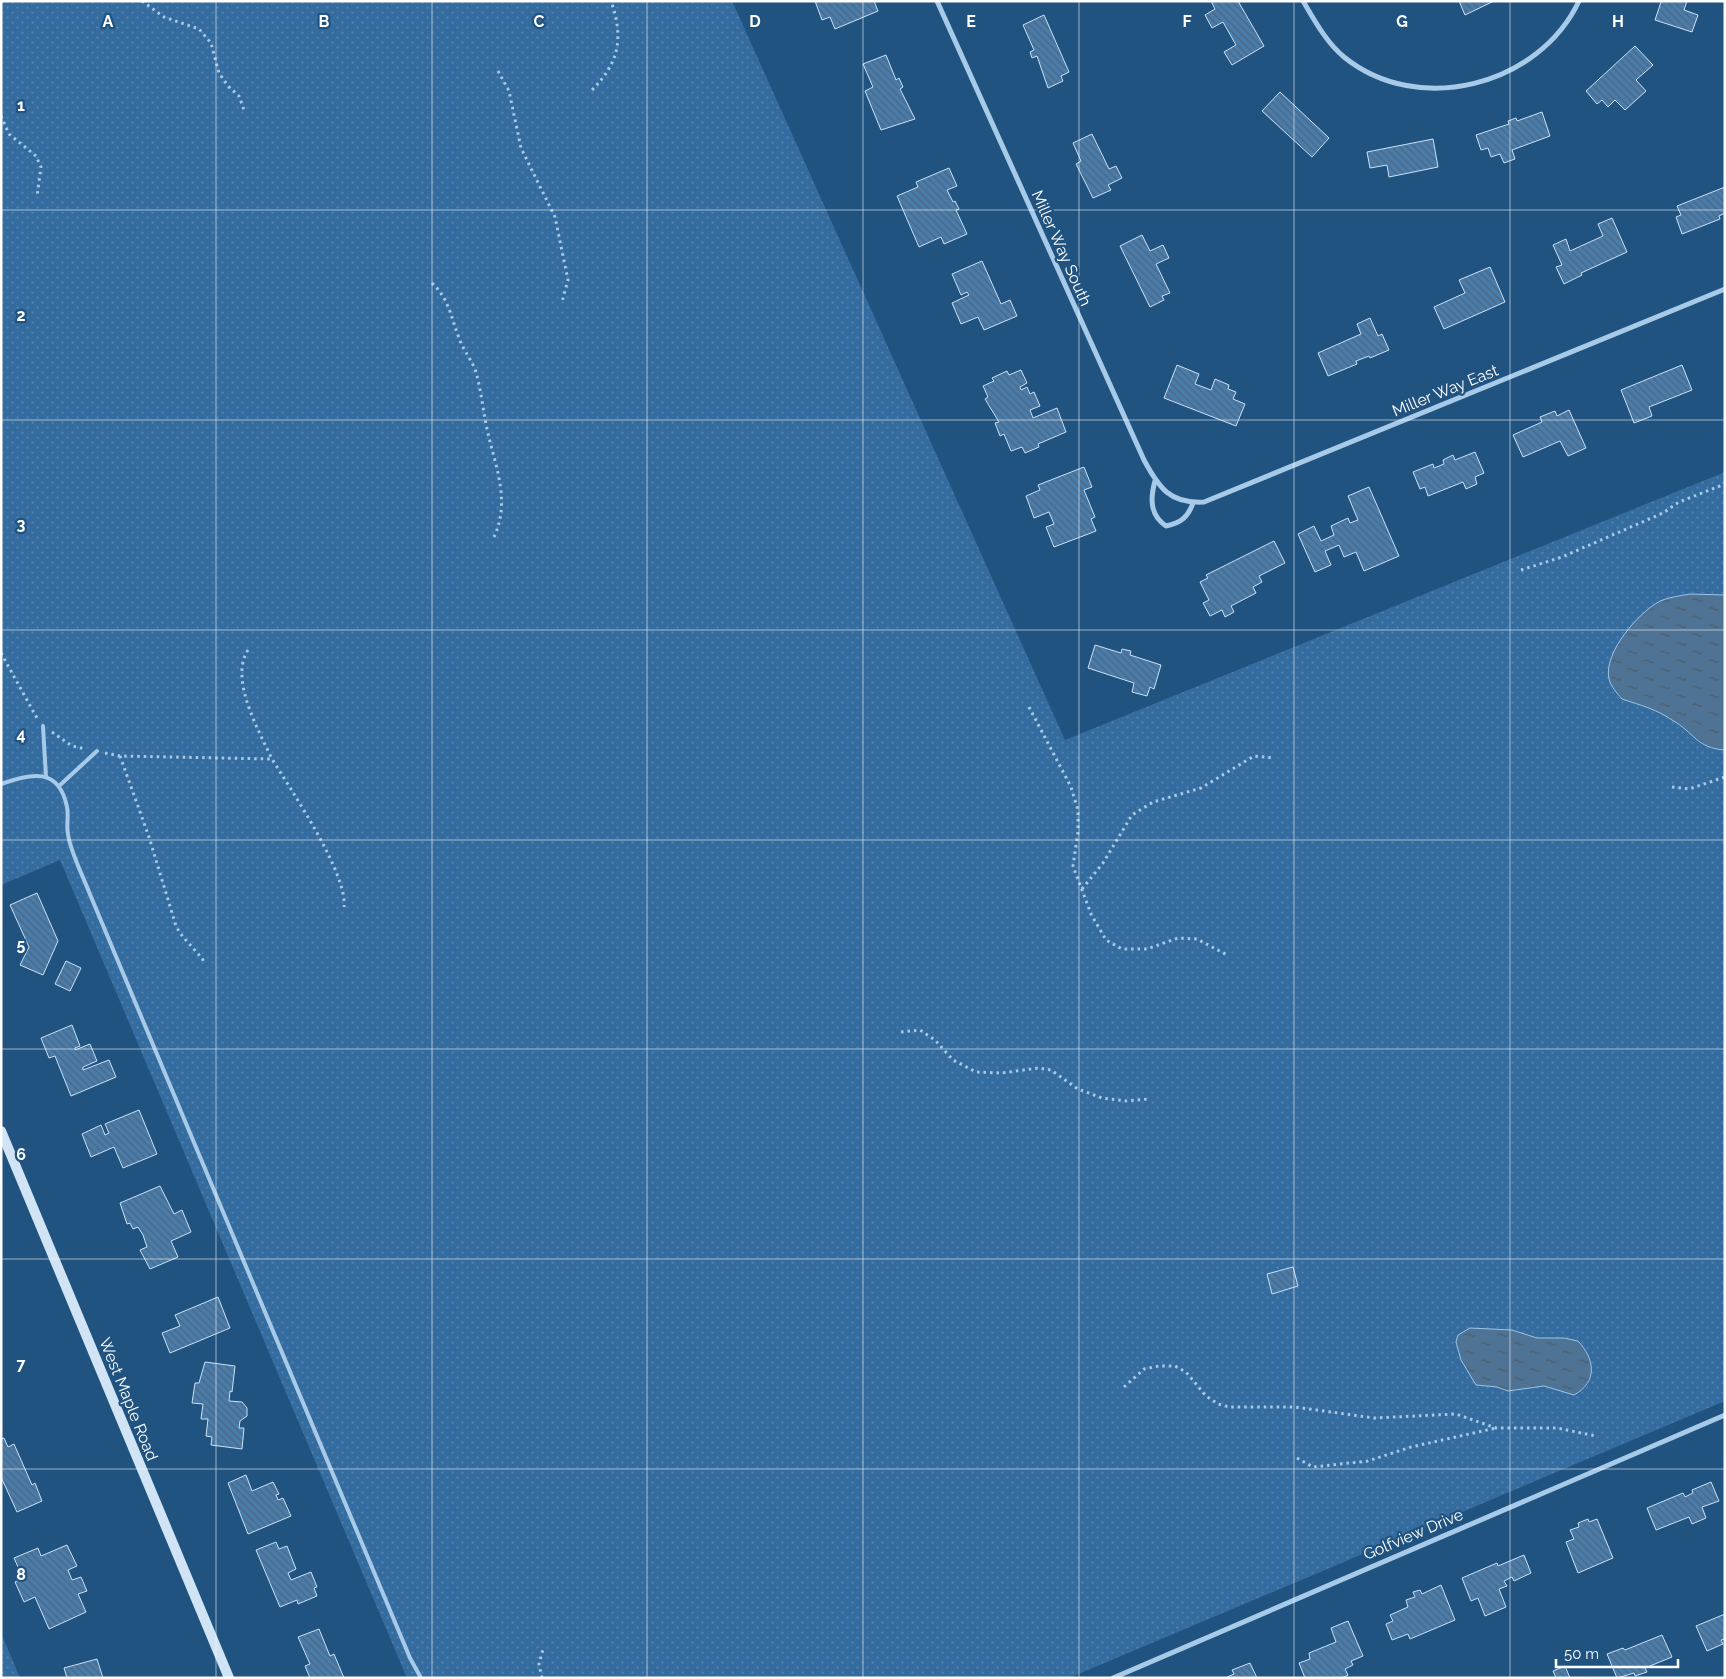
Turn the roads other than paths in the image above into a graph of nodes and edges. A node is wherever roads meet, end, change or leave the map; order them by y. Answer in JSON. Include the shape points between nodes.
{"nodes":[{"id":1,"x":937,"y":1,"type":"edge"},
{"id":2,"x":1303,"y":1,"type":"edge"},
{"id":3,"x":1579,"y":1,"type":"edge"},
{"id":4,"x":1725,"y":289,"type":"edge"},
{"id":5,"x":1155,"y":481,"type":"junction"},
{"id":6,"x":1193,"y":503,"type":"junction"},
{"id":7,"x":43,"y":726,"type":"road end"},
{"id":8,"x":97,"y":751,"type":"road end"},
{"id":9,"x":46,"y":777,"type":"junction"},
{"id":10,"x":1,"y":784,"type":"edge"},
{"id":11,"x":59,"y":786,"type":"junction"},
{"id":12,"x":1,"y":1131,"type":"edge"},
{"id":13,"x":1725,"y":1415,"type":"edge"},
{"id":14,"x":229,"y":1678,"type":"edge"},
{"id":15,"x":421,"y":1678,"type":"edge"},
{"id":16,"x":1113,"y":1678,"type":"edge"}],
"edges":[{"from":1,"to":5,"type":"street","name":"Miller Way South"},
{"from":2,"to":3,"type":"street","via":[[1330,43],[1358,66],[1401,84],[1457,87],[1491,79],[1525,62],[1557,34]]},
{"from":4,"to":6,"type":"street","name":"Miller Way East","via":[[1214,498]]},
{"from":5,"to":6,"type":"street","name":"Miller Way South","via":[[1174,497]]},
{"from":5,"to":6,"type":"street","via":[[1150,497],[1154,513],[1166,526],[1183,520]]},
{"from":7,"to":9,"type":"lane"},
{"from":8,"to":11,"type":"lane"},
{"from":9,"to":10,"type":"lane","via":[[32,774]]},
{"from":9,"to":11,"type":"lane"},
{"from":11,"to":15,"type":"lane","via":[[67,808],[68,836],[89,892]]},
{"from":12,"to":14,"type":"main road","name":"West Maple Road"},
{"from":13,"to":16,"type":"street","name":"Golfview Drive"}]}
